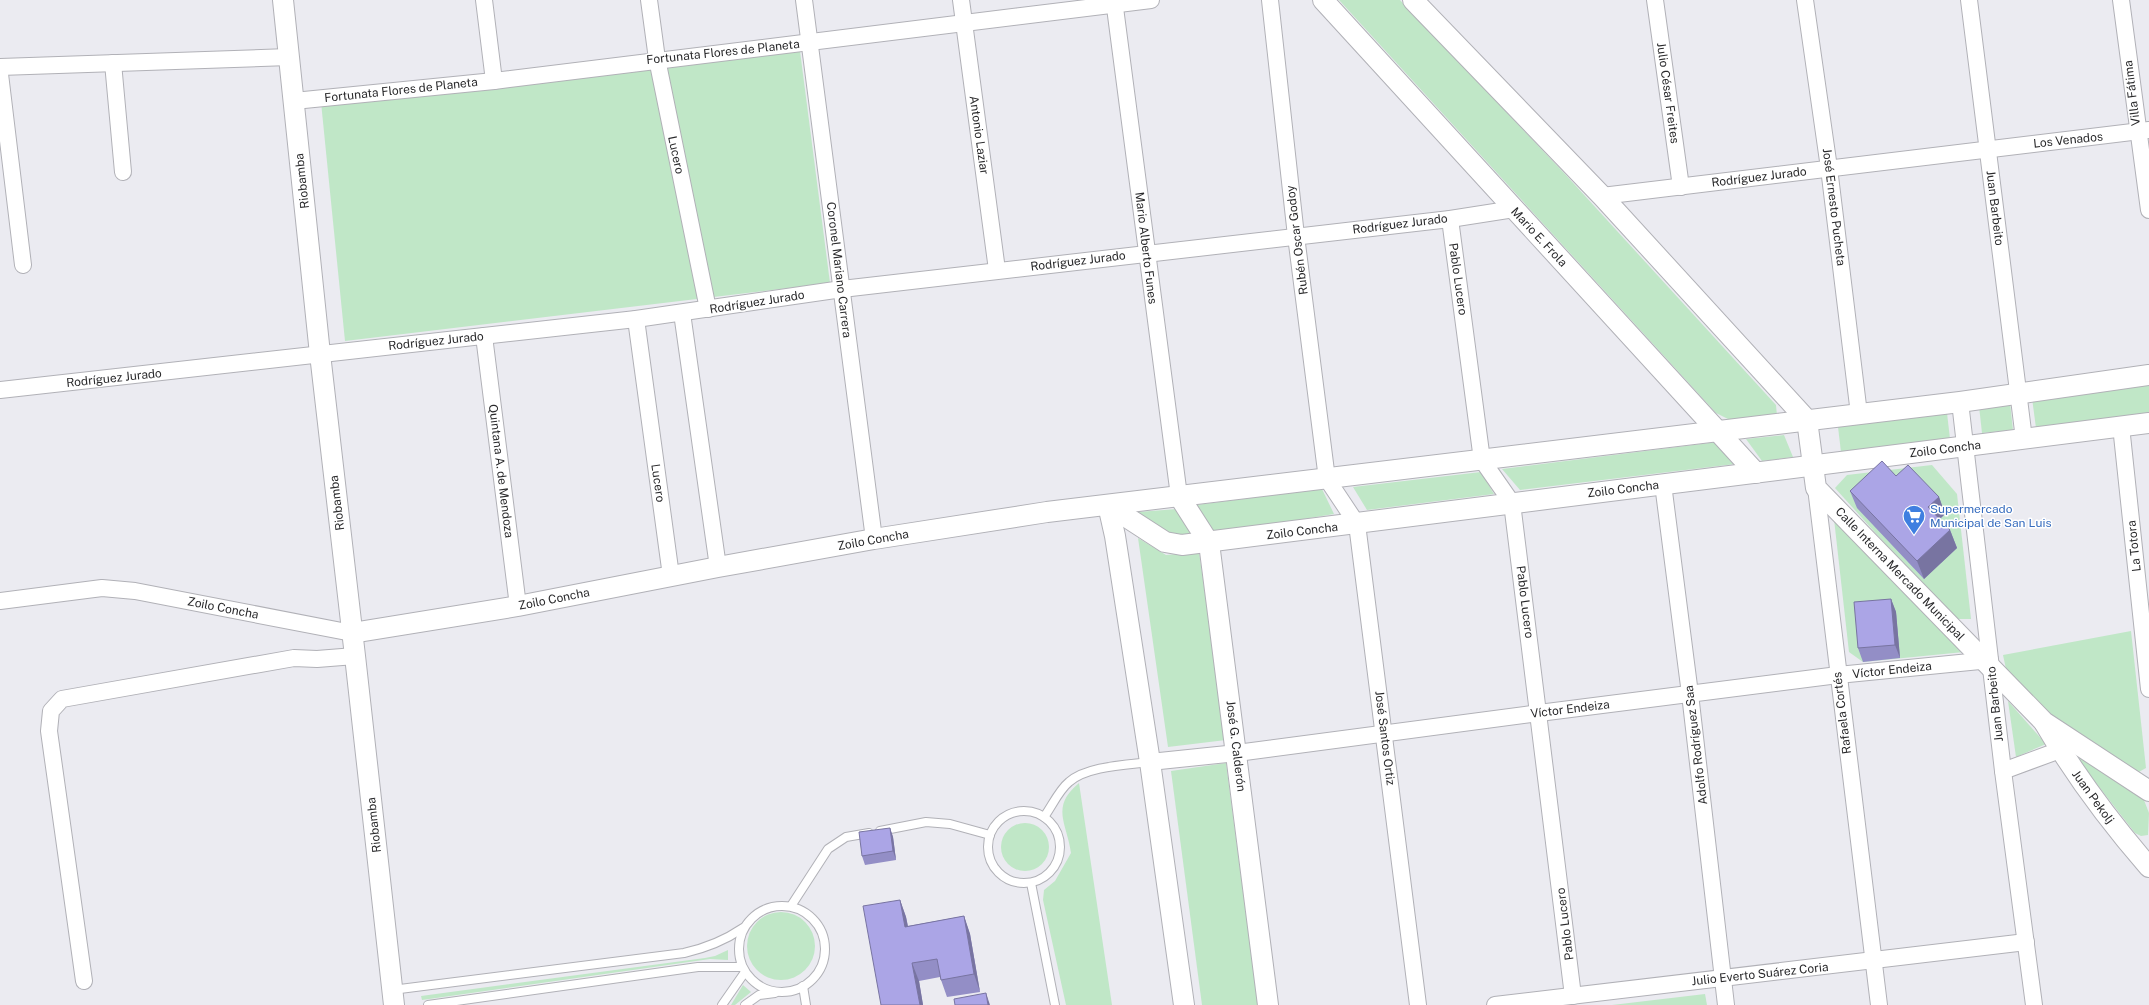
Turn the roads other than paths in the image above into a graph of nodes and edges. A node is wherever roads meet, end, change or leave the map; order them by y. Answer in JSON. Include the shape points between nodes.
{"nodes":[{"id":1,"x":283,"y":0,"type":"edge"},
{"id":2,"x":484,"y":0,"type":"edge"},
{"id":3,"x":649,"y":0,"type":"edge"},
{"id":4,"x":804,"y":0,"type":"edge"},
{"id":5,"x":961,"y":0,"type":"edge"},
{"id":6,"x":1151,"y":0,"type":"edge"},
{"id":7,"x":1270,"y":0,"type":"edge"},
{"id":8,"x":1323,"y":0,"type":"edge"},
{"id":9,"x":1413,"y":0,"type":"edge"},
{"id":10,"x":1655,"y":0,"type":"edge"},
{"id":11,"x":1805,"y":0,"type":"edge"},
{"id":12,"x":1969,"y":0,"type":"edge"},
{"id":13,"x":2121,"y":0,"type":"edge"},
{"id":14,"x":1114,"y":2,"type":"edge"},
{"id":15,"x":964,"y":23,"type":"junction"},
{"id":16,"x":810,"y":43,"type":"junction"},
{"id":17,"x":289,"y":57,"type":"junction"},
{"id":18,"x":656,"y":59,"type":"junction"},
{"id":19,"x":113,"y":63,"type":"junction"},
{"id":20,"x":0,"y":67,"type":"edge"},
{"id":21,"x":0,"y":74,"type":"edge"},
{"id":22,"x":494,"y":81,"type":"junction"},
{"id":23,"x":294,"y":101,"type":"junction"},
{"id":24,"x":2143,"y":131,"type":"edge"},
{"id":25,"x":1988,"y":148,"type":"junction"},
{"id":26,"x":1829,"y":168,"type":"junction"},
{"id":27,"x":123,"y":172,"type":"dead end"},
{"id":28,"x":1681,"y":187,"type":"junction"},
{"id":29,"x":1602,"y":196,"type":"junction"},
{"id":30,"x":1514,"y":209,"type":"junction"},
{"id":31,"x":2149,"y":210,"type":"edge"},
{"id":32,"x":1450,"y":219,"type":"junction"},
{"id":33,"x":1296,"y":236,"type":"junction"},
{"id":34,"x":1146,"y":253,"type":"junction"},
{"id":35,"x":23,"y":265,"type":"dead end"},
{"id":36,"x":997,"y":270,"type":"junction"},
{"id":37,"x":842,"y":289,"type":"junction"},
{"id":38,"x":708,"y":309,"type":"junction"},
{"id":39,"x":682,"y":313,"type":"junction"},
{"id":40,"x":636,"y":319,"type":"junction"},
{"id":41,"x":484,"y":336,"type":"junction"},
{"id":42,"x":320,"y":354,"type":"junction"},
{"id":43,"x":2149,"y":375,"type":"edge"},
{"id":44,"x":0,"y":390,"type":"edge"},
{"id":45,"x":2018,"y":393,"type":"junction"},
{"id":46,"x":1960,"y":402,"type":"junction"},
{"id":47,"x":1859,"y":414,"type":"junction"},
{"id":48,"x":1807,"y":420,"type":"junction"},
{"id":49,"x":2149,"y":423,"type":"edge"},
{"id":50,"x":2121,"y":426,"type":"junction"},
{"id":51,"x":1718,"y":431,"type":"junction"},
{"id":52,"x":2024,"y":439,"type":"junction"},
{"id":53,"x":1964,"y":446,"type":"junction"},
{"id":54,"x":1482,"y":460,"type":"junction"},
{"id":55,"x":1813,"y":465,"type":"junction"},
{"id":56,"x":1756,"y":473,"type":"junction"},
{"id":57,"x":1327,"y":479,"type":"junction"},
{"id":58,"x":1663,"y":484,"type":"junction"},
{"id":59,"x":1816,"y":488,"type":"junction"},
{"id":60,"x":1180,"y":496,"type":"junction"},
{"id":61,"x":1512,"y":503,"type":"junction"},
{"id":62,"x":1108,"y":505,"type":"junction"},
{"id":63,"x":1357,"y":524,"type":"junction"},
{"id":64,"x":874,"y":540,"type":"junction"},
{"id":65,"x":1209,"y":543,"type":"junction"},
{"id":66,"x":718,"y":567,"type":"junction"},
{"id":67,"x":671,"y":576,"type":"junction"},
{"id":68,"x":2143,"y":576,"type":"edge"},
{"id":69,"x":0,"y":601,"type":"edge"},
{"id":70,"x":518,"y":606,"type":"junction"},
{"id":71,"x":352,"y":633,"type":"junction"},
{"id":72,"x":356,"y":656,"type":"junction"},
{"id":73,"x":1989,"y":662,"type":"junction"},
{"id":74,"x":1838,"y":675,"type":"junction"},
{"id":75,"x":2149,"y":689,"type":"edge"},
{"id":76,"x":1690,"y":694,"type":"junction"},
{"id":77,"x":1539,"y":713,"type":"junction"},
{"id":78,"x":1385,"y":733,"type":"junction"},
{"id":79,"x":2068,"y":746,"type":"junction"},
{"id":80,"x":1237,"y":754,"type":"junction"},
{"id":81,"x":1150,"y":762,"type":"junction"},
{"id":82,"x":2002,"y":770,"type":"junction"},
{"id":83,"x":2149,"y":791,"type":"edge"},
{"id":84,"x":1044,"y":817,"type":"junction"},
{"id":85,"x":990,"y":835,"type":"junction"},
{"id":86,"x":2149,"y":867,"type":"edge"},
{"id":87,"x":1031,"y":883,"type":"junction"},
{"id":88,"x":791,"y":906,"type":"junction"},
{"id":89,"x":743,"y":928,"type":"junction"},
{"id":90,"x":2026,"y":942,"type":"junction"},
{"id":91,"x":1873,"y":961,"type":"junction"},
{"id":92,"x":744,"y":970,"type":"junction"},
{"id":93,"x":1723,"y":978,"type":"junction"},
{"id":94,"x":84,"y":981,"type":"dead end"},
{"id":95,"x":803,"y":986,"type":"junction"},
{"id":96,"x":779,"y":992,"type":"junction"},
{"id":97,"x":1573,"y":996,"type":"junction"},
{"id":98,"x":393,"y":998,"type":"edge"},
{"id":99,"x":428,"y":1005,"type":"edge"},
{"id":100,"x":722,"y":1005,"type":"edge"},
{"id":101,"x":745,"y":1005,"type":"edge"},
{"id":102,"x":806,"y":1005,"type":"edge"},
{"id":103,"x":1055,"y":1005,"type":"edge"},
{"id":104,"x":1184,"y":1005,"type":"edge"},
{"id":105,"x":1268,"y":1005,"type":"edge"},
{"id":106,"x":1418,"y":1005,"type":"edge"},
{"id":107,"x":1495,"y":1005,"type":"edge"},
{"id":108,"x":1726,"y":1005,"type":"edge"},
{"id":109,"x":1879,"y":1005,"type":"edge"},
{"id":110,"x":2034,"y":1005,"type":"edge"}],
"edges":[{"from":1,"to":17,"type":"street","name":"Riobamba"},
{"from":2,"to":22,"type":"street"},
{"from":3,"to":18,"type":"street","name":"Lucero"},
{"from":4,"to":16,"type":"street","name":"Coronel Mariano Carrera"},
{"from":5,"to":15,"type":"street","name":"Antonio Laziar"},
{"from":6,"to":14,"type":"street","name":"Fortunata Flores de Planeta"},
{"from":7,"to":33,"type":"street","name":"Rubén Oscar Godoy"},
{"from":8,"to":30,"type":"street","name":"Mario E. Frola"},
{"from":9,"to":29,"type":"street"},
{"from":10,"to":28,"type":"street","name":"Julio César Freites"},
{"from":11,"to":26,"type":"street","name":"José Ernesto Pucheta"},
{"from":12,"to":25,"type":"street","name":"Juan Barbeito"},
{"from":13,"to":24,"type":"street","name":"Villa Fátima"},
{"from":14,"to":15,"type":"street","name":"Fortunata Flores de Planeta"},
{"from":14,"to":34,"type":"street","name":"Mario Alberto Funes"},
{"from":15,"to":16,"type":"street","name":"Fortunata Flores de Planeta"},
{"from":15,"to":36,"type":"street","name":"Antonio Laziar"},
{"from":16,"to":18,"type":"street","name":"Fortunata Flores de Planeta"},
{"from":16,"to":37,"type":"street","name":"Coronel Mariano Carrera"},
{"from":17,"to":19,"type":"street"},
{"from":17,"to":23,"type":"street","name":"Riobamba"},
{"from":18,"to":22,"type":"street","name":"Fortunata Flores de Planeta"},
{"from":18,"to":38,"type":"street","name":"Lucero"},
{"from":19,"to":20,"type":"street"},
{"from":19,"to":27,"type":"street"},
{"from":21,"to":35,"type":"street"},
{"from":22,"to":23,"type":"street","name":"Fortunata Flores de Planeta"},
{"from":23,"to":42,"type":"street","name":"Riobamba"},
{"from":24,"to":25,"type":"street","name":"Los Venados"},
{"from":24,"to":31,"type":"street","name":"Villa Fátima"},
{"from":25,"to":26,"type":"street","name":"Rodríguez Jurado"},
{"from":25,"to":45,"type":"street","name":"Juan Barbeito"},
{"from":26,"to":28,"type":"street","name":"Rodríguez Jurado"},
{"from":26,"to":47,"type":"street","name":"José Ernesto Pucheta"},
{"from":28,"to":29,"type":"street","name":"Rodríguez Jurado"},
{"from":29,"to":48,"type":"street"},
{"from":30,"to":32,"type":"street","name":"Rodríguez Jurado"},
{"from":30,"to":51,"type":"street","name":"Mario E. Frola"},
{"from":32,"to":33,"type":"street","name":"Rodríguez Jurado"},
{"from":32,"to":54,"type":"street","name":"Pablo Lucero"},
{"from":33,"to":34,"type":"street","name":"Rodríguez Jurado"},
{"from":33,"to":57,"type":"street","name":"Rubén Oscar Godoy"},
{"from":34,"to":36,"type":"street","name":"Rodríguez Jurado"},
{"from":34,"to":60,"type":"street","name":"Mario Alberto Funes"},
{"from":36,"to":37,"type":"street","name":"Rodríguez Jurado"},
{"from":37,"to":38,"type":"street","name":"Rodríguez Jurado"},
{"from":37,"to":64,"type":"street","name":"Coronel Mariano Carrera"},
{"from":38,"to":39,"type":"street","name":"Rodríguez Jurado"},
{"from":39,"to":40,"type":"street","name":"Rodríguez Jurado"},
{"from":39,"to":66,"type":"street"},
{"from":40,"to":41,"type":"street","name":"Rodríguez Jurado"},
{"from":40,"to":67,"type":"street","name":"Lucero"},
{"from":41,"to":42,"type":"street","name":"Rodríguez Jurado"},
{"from":41,"to":70,"type":"street","name":"Quintana A. de Mendoza"},
{"from":42,"to":44,"type":"street","name":"Rodríguez Jurado"},
{"from":42,"to":71,"type":"street","name":"Riobamba"},
{"from":43,"to":45,"type":"street","name":"Zoilo Concha"},
{"from":45,"to":46,"type":"street","name":"Zoilo Concha"},
{"from":45,"to":52,"type":"street","name":"Juan Barbeito"},
{"from":46,"to":47,"type":"street","name":"Zoilo Concha"},
{"from":46,"to":53,"type":"street","name":"Juan Barbeito"},
{"from":47,"to":48,"type":"street","name":"Zoilo Concha"},
{"from":48,"to":51,"type":"street","name":"Zoilo Concha"},
{"from":48,"to":55,"type":"street","name":"Rafaela Cortés"},
{"from":49,"to":50,"type":"street","name":"Zoilo Concha"},
{"from":50,"to":52,"type":"street","name":"Zoilo Concha"},
{"from":50,"to":68,"type":"street","name":"La Totora"},
{"from":51,"to":54,"type":"street","name":"Zoilo Concha"},
{"from":51,"to":56,"type":"street","name":"Mario E. Frola"},
{"from":52,"to":53,"type":"street","name":"Zoilo Concha"},
{"from":53,"to":55,"type":"street","name":"Zoilo Concha"},
{"from":53,"to":73,"type":"street","name":"Juan Barbeito"},
{"from":54,"to":57,"type":"street","name":"Zoilo Concha"},
{"from":54,"to":61,"type":"street","name":"Pablo Lucero"},
{"from":55,"to":56,"type":"street","name":"Zoilo Concha"},
{"from":55,"to":59,"type":"street","name":"Rafaela Cortés"},
{"from":56,"to":58,"type":"street","name":"Zoilo Concha"},
{"from":57,"to":60,"type":"street","name":"Zoilo Concha"},
{"from":57,"to":63,"type":"street","name":"José Santos Ortiz"},
{"from":58,"to":61,"type":"street","name":"Zoilo Concha"},
{"from":58,"to":76,"type":"street","name":"Adolfo Rodríguez Saa"},
{"from":59,"to":73,"type":"street","name":"Calle Interna Mercado Municipal"},
{"from":59,"to":74,"type":"street","name":"Rafaela Cortés"},
{"from":60,"to":62,"type":"street","name":"Zoilo Concha"},
{"from":60,"to":65,"type":"street","name":"José G. Calderón"},
{"from":61,"to":63,"type":"street","name":"Zoilo Concha"},
{"from":61,"to":77,"type":"street","name":"Pablo Lucero"},
{"from":62,"to":64,"type":"street","name":"Zoilo Concha","via":[[1047,512]]},
{"from":62,"to":65,"type":"street","name":"Zoilo Concha","via":[[1165,542],[1182,545]]},
{"from":62,"to":81,"type":"street"},
{"from":63,"to":65,"type":"street","name":"Zoilo Concha"},
{"from":63,"to":78,"type":"street","name":"José Santos Ortiz"},
{"from":64,"to":66,"type":"street","name":"Zoilo Concha"},
{"from":65,"to":80,"type":"street","name":"José G. Calderón"},
{"from":66,"to":67,"type":"street","name":"Zoilo Concha"},
{"from":67,"to":70,"type":"street","name":"Zoilo Concha"},
{"from":68,"to":75,"type":"street","name":"La Totora"},
{"from":69,"to":71,"type":"street","name":"Zoilo Concha","via":[[102,588],[134,591]]},
{"from":70,"to":71,"type":"street","name":"Zoilo Concha"},
{"from":71,"to":72,"type":"street","name":"Riobamba"},
{"from":72,"to":94,"type":"street","via":[[294,658],[62,699],[52,711],[49,731]]},
{"from":72,"to":98,"type":"street","name":"Riobamba"},
{"from":73,"to":74,"type":"street","name":"Víctor Endeiza"},
{"from":73,"to":79,"type":"street","name":"Juan Pekolj"},
{"from":73,"to":82,"type":"street","name":"Juan Barbeito"},
{"from":74,"to":76,"type":"street","name":"Víctor Endeiza"},
{"from":74,"to":91,"type":"street","name":"Rafaela Cortés"},
{"from":76,"to":77,"type":"street","name":"Víctor Endeiza"},
{"from":76,"to":93,"type":"street","name":"Adolfo Rodríguez Saa"},
{"from":77,"to":78,"type":"street","name":"Víctor Endeiza"},
{"from":77,"to":97,"type":"street","name":"Pablo Lucero"},
{"from":78,"to":80,"type":"street","name":"Víctor Endeiza"},
{"from":78,"to":106,"type":"street","name":"José Santos Ortiz"},
{"from":79,"to":82,"type":"street"},
{"from":79,"to":83,"type":"street","name":"Juan Pekolj"},
{"from":79,"to":86,"type":"street","name":"Juan Pekolj","via":[[2107,818]]},
{"from":80,"to":81,"type":"street","name":"Víctor Endeiza"},
{"from":80,"to":105,"type":"street","name":"José G. Calderón"},
{"from":81,"to":84,"type":"lane","via":[[1104,768],[1082,774],[1069,782]]},
{"from":81,"to":104,"type":"street"},
{"from":82,"to":90,"type":"street","name":"Juan Barbeito"},
{"from":84,"to":85,"type":"lane","via":[[1029,812],[1013,813],[1003,818]]},
{"from":84,"to":87,"type":"lane","via":[[1058,833],[1060,855],[1050,874]]},
{"from":85,"to":87,"type":"lane","via":[[989,856],[997,870],[1009,880],[1020,884]]},
{"from":85,"to":88,"type":"lane","via":[[950,824],[926,822],[846,837],[828,849]]},
{"from":87,"to":103,"type":"lane"},
{"from":88,"to":89,"type":"lane","via":[[779,905],[758,912]]},
{"from":88,"to":95,"type":"lane","via":[[813,919],[821,930],[825,942],[821,968],[814,978]]},
{"from":89,"to":92,"type":"lane","via":[[738,948]]},
{"from":89,"to":98,"type":"lane","via":[[726,940],[684,953]]},
{"from":90,"to":91,"type":"street","name":"Julio Everto Suárez Coria"},
{"from":90,"to":110,"type":"street","name":"Juan Barbeito"},
{"from":91,"to":93,"type":"street","name":"Julio Everto Suárez Coria"},
{"from":91,"to":109,"type":"street","name":"Rafaela Cortés"},
{"from":92,"to":96,"type":"lane","via":[[760,986]]},
{"from":92,"to":99,"type":"lane","via":[[717,966],[698,967]]},
{"from":92,"to":100,"type":"lane"},
{"from":93,"to":97,"type":"street","name":"Julio Everto Suárez Coria"},
{"from":93,"to":108,"type":"street","name":"Adolfo Rodríguez Saa"},
{"from":95,"to":96,"type":"lane","via":[[792,991]]},
{"from":95,"to":102,"type":"lane"},
{"from":96,"to":101,"type":"lane","via":[[759,995]]},
{"from":97,"to":107,"type":"street","name":"Julio Everto Suárez Coria"}]}
